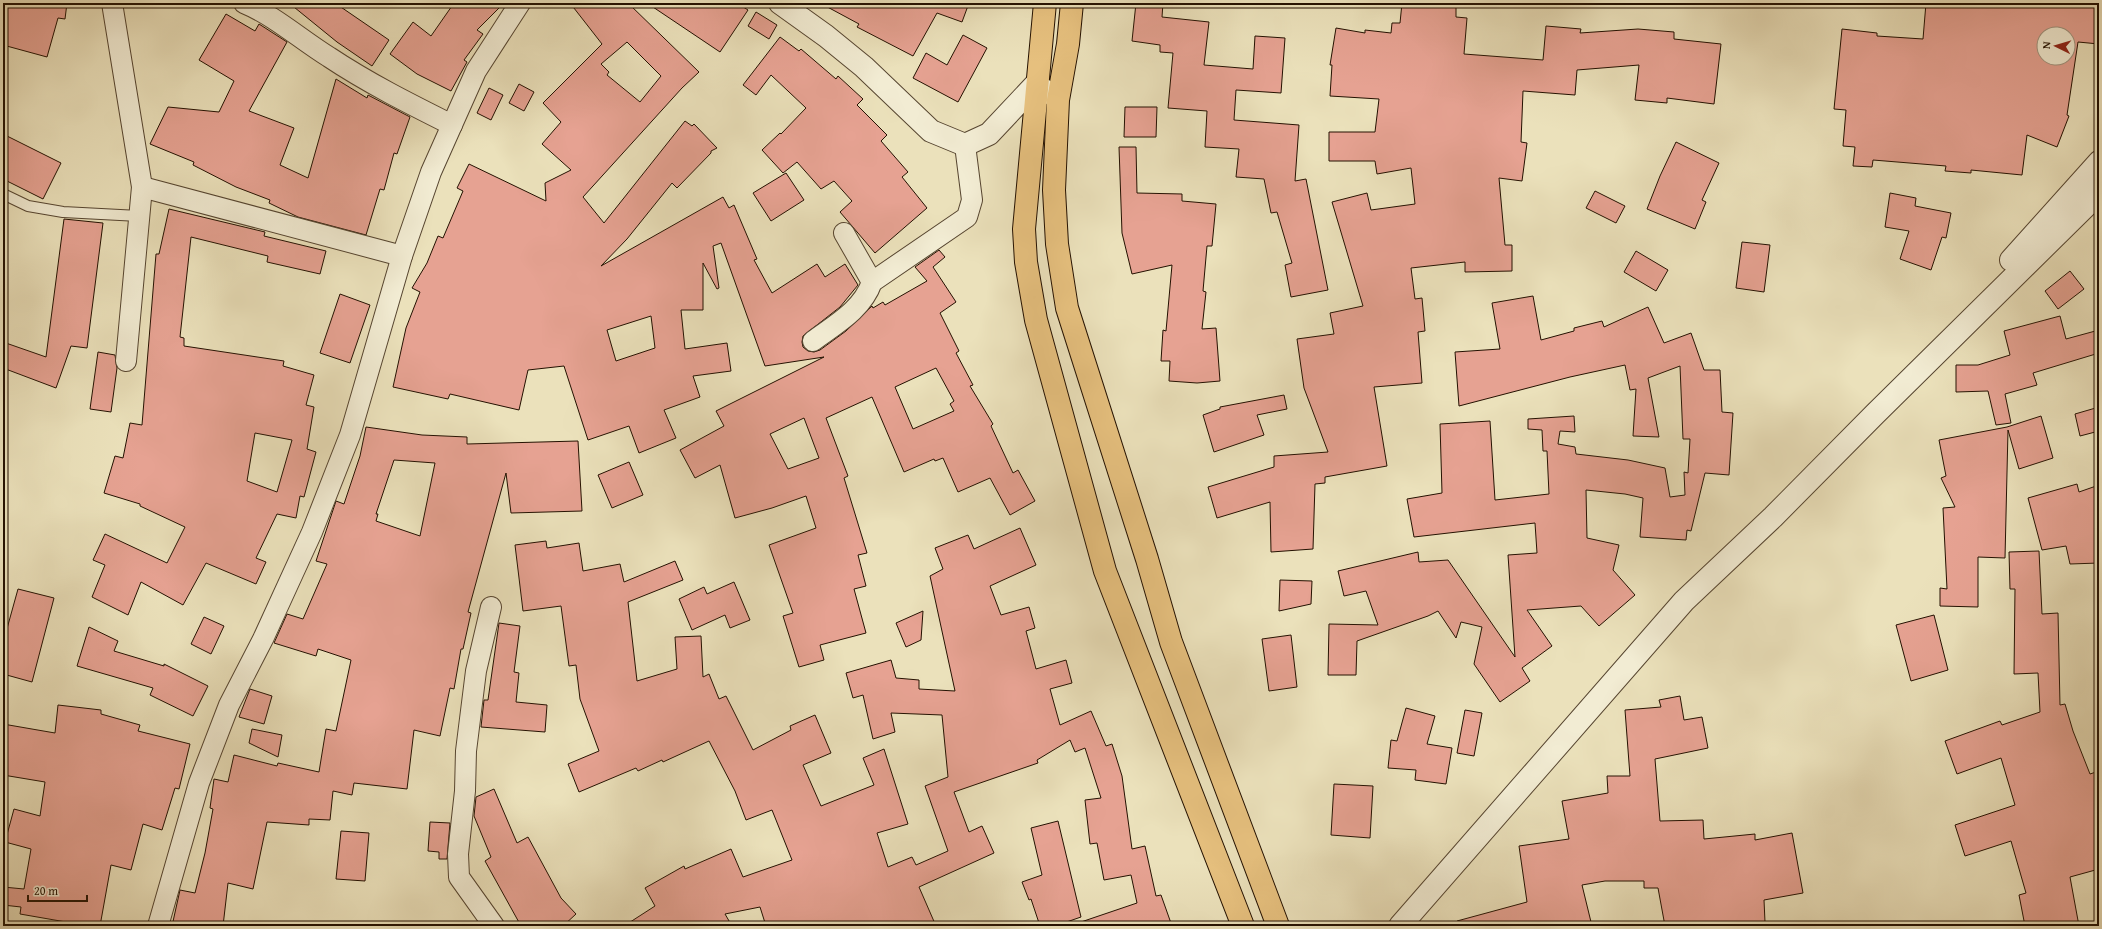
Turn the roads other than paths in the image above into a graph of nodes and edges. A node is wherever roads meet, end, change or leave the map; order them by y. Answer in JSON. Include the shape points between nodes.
{"nodes":[{"id":1,"x":112,"y":3,"type":"edge"},
{"id":2,"x":244,"y":3,"type":"edge"},
{"id":3,"x":520,"y":3,"type":"edge"},
{"id":4,"x":780,"y":3,"type":"edge"},
{"id":5,"x":1045,"y":3,"type":"edge"},
{"id":6,"x":1072,"y":3,"type":"edge"},
{"id":7,"x":1036,"y":84,"type":"junction"},
{"id":8,"x":1058,"y":100,"type":"junction"},
{"id":9,"x":452,"y":125,"type":"junction"},
{"id":10,"x":965,"y":145,"type":"junction"},
{"id":11,"x":2099,"y":162,"type":"edge"},
{"id":12,"x":142,"y":187,"type":"junction"},
{"id":13,"x":2099,"y":193,"type":"edge"},
{"id":14,"x":3,"y":194,"type":"edge"},
{"id":15,"x":140,"y":216,"type":"junction"},
{"id":16,"x":844,"y":233,"type":"dead end"},
{"id":17,"x":402,"y":256,"type":"junction"},
{"id":18,"x":872,"y":282,"type":"junction"},
{"id":19,"x":813,"y":341,"type":"dead end"},
{"id":20,"x":126,"y":361,"type":"dead end"},
{"id":21,"x":1875,"y":414,"type":"junction"},
{"id":22,"x":491,"y":608,"type":"dead end"},
{"id":23,"x":158,"y":926,"type":"edge"},
{"id":24,"x":494,"y":926,"type":"edge"},
{"id":25,"x":1242,"y":926,"type":"edge"},
{"id":26,"x":1278,"y":926,"type":"edge"},
{"id":27,"x":1400,"y":926,"type":"edge"}],
"edges":[{"from":1,"to":12,"type":"street"},
{"from":2,"to":9,"type":"street","via":[[264,12],[375,86]]},
{"from":3,"to":9,"type":"street","via":[[476,71]]},
{"from":4,"to":10,"type":"street","via":[[864,67],[931,132]]},
{"from":5,"to":7,"type":"main road"},
{"from":6,"to":8,"type":"main road"},
{"from":7,"to":8,"type":"street"},
{"from":7,"to":10,"type":"street","via":[[989,134]]},
{"from":7,"to":25,"type":"main road","via":[[1024,229],[1026,262],[1036,320],[1106,571]]},
{"from":8,"to":26,"type":"main road","via":[[1054,190],[1057,244],[1066,308],[1171,642]]},
{"from":9,"to":17,"type":"street","via":[[431,172]]},
{"from":10,"to":18,"type":"street","via":[[972,200],[967,217]]},
{"from":11,"to":21,"type":"street"},
{"from":12,"to":15,"type":"street"},
{"from":12,"to":17,"type":"street"},
{"from":13,"to":21,"type":"street"},
{"from":14,"to":15,"type":"lane","via":[[28,206]]},
{"from":15,"to":20,"type":"street"},
{"from":16,"to":18,"type":"street"},
{"from":17,"to":23,"type":"street","via":[[350,435],[312,532],[263,639],[229,705],[199,783]]},
{"from":18,"to":19,"type":"street","via":[[867,296],[855,310]]},
{"from":21,"to":27,"type":"street","via":[[1773,517],[1684,600]]},
{"from":22,"to":24,"type":"street","via":[[476,671],[466,751],[465,791],[458,854],[460,877]]}]}
